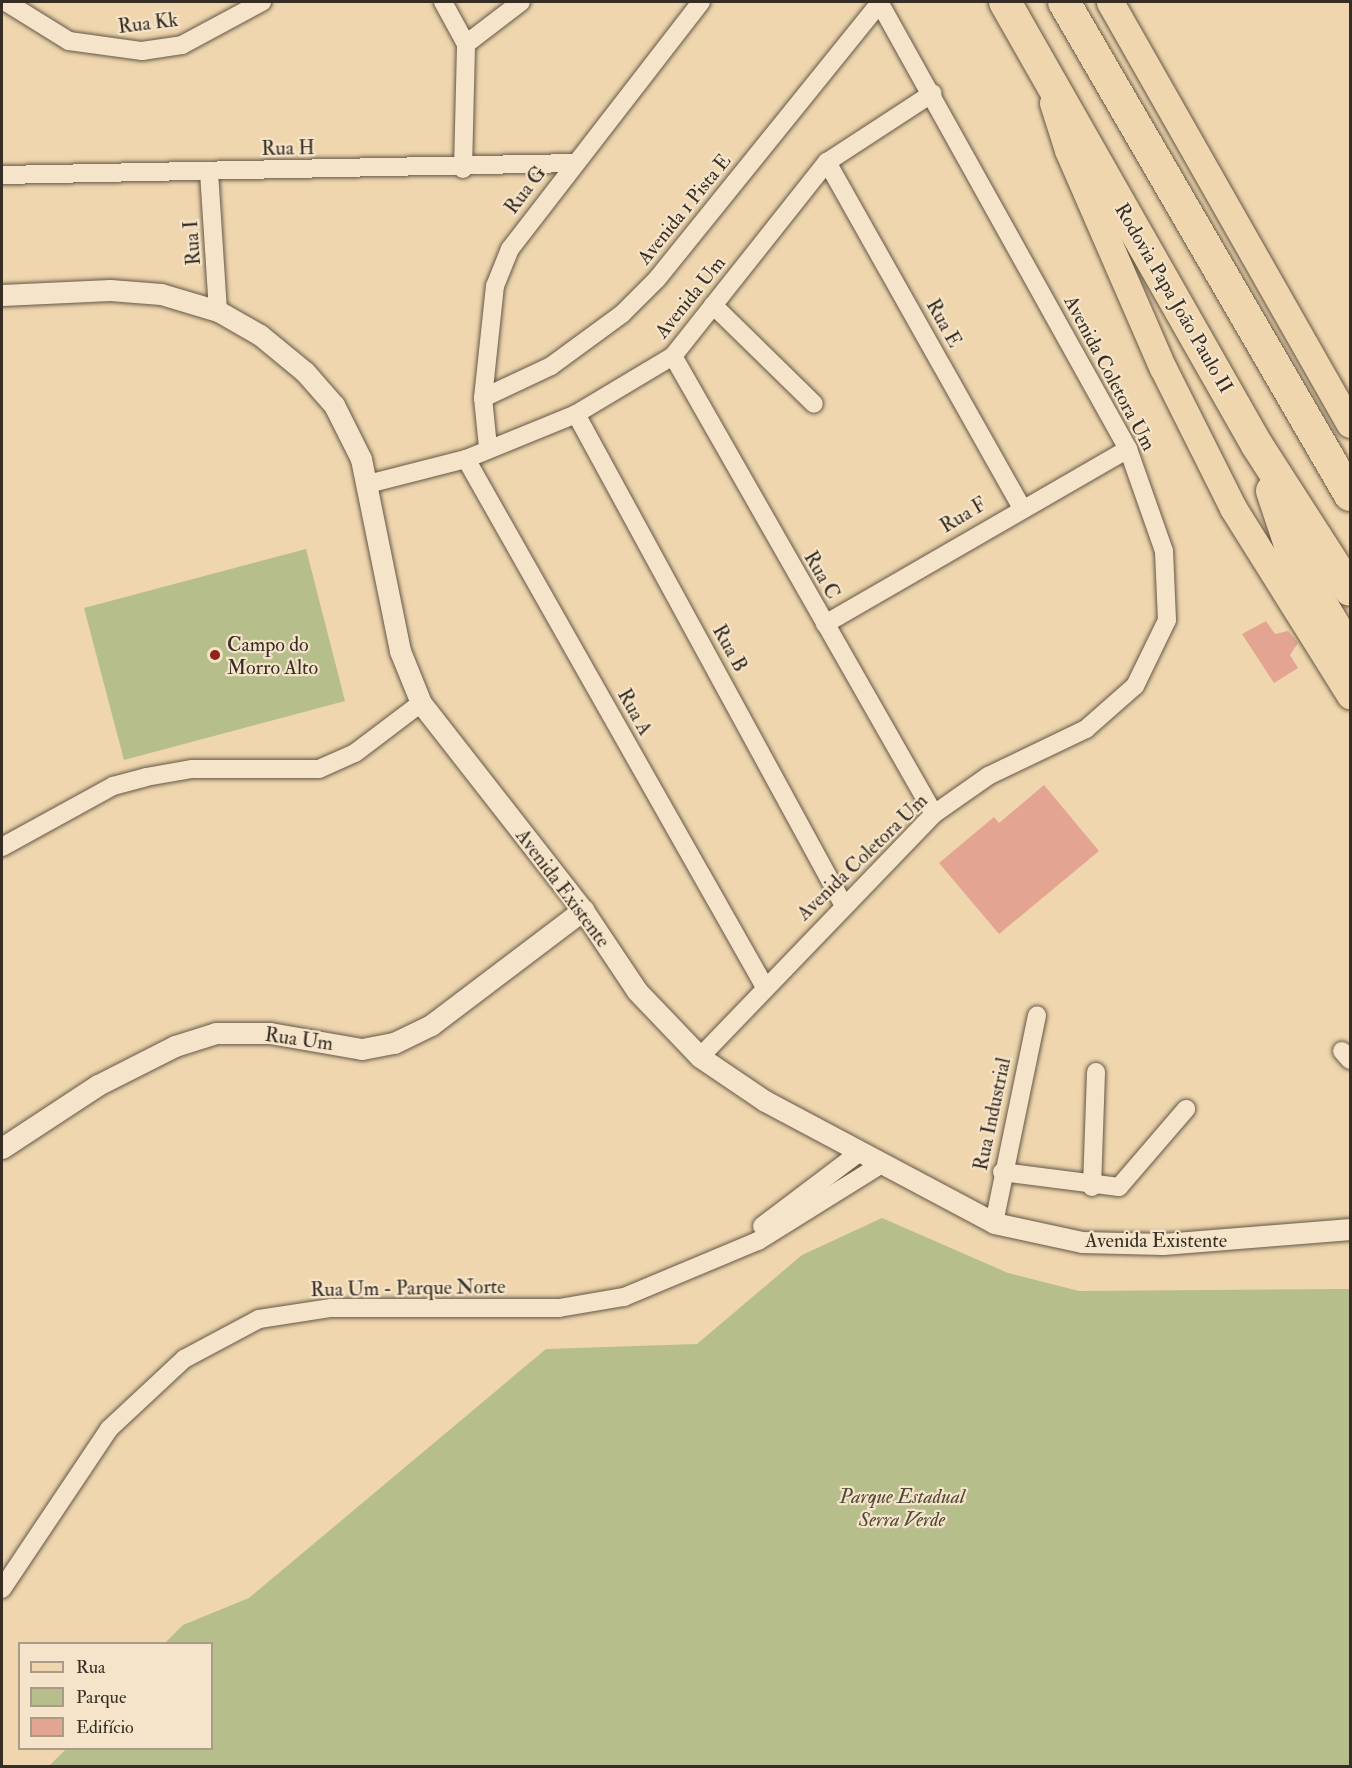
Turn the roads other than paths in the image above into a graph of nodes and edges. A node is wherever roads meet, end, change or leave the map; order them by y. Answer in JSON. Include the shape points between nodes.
{"nodes":[{"id":1,"x":6,"y":2,"type":"edge"},
{"id":2,"x":262,"y":2,"type":"edge"},
{"id":3,"x":443,"y":2,"type":"edge"},
{"id":4,"x":521,"y":2,"type":"edge"},
{"id":5,"x":701,"y":2,"type":"edge"},
{"id":6,"x":880,"y":2,"type":"edge"},
{"id":7,"x":1005,"y":2,"type":"edge"},
{"id":8,"x":1064,"y":2,"type":"edge"},
{"id":9,"x":1110,"y":2,"type":"edge"},
{"id":10,"x":466,"y":44,"type":"junction"},
{"id":11,"x":1041,"y":64,"type":"junction"},
{"id":12,"x":933,"y":93,"type":"junction"},
{"id":13,"x":827,"y":162,"type":"junction"},
{"id":14,"x":575,"y":163,"type":"junction"},
{"id":15,"x":463,"y":169,"type":"junction"},
{"id":16,"x":209,"y":172,"type":"junction"},
{"id":17,"x":2,"y":175,"type":"edge"},
{"id":18,"x":2,"y":295,"type":"edge"},
{"id":19,"x":713,"y":305,"type":"junction"},
{"id":20,"x":219,"y":311,"type":"junction"},
{"id":21,"x":673,"y":356,"type":"junction"},
{"id":22,"x":483,"y":398,"type":"junction"},
{"id":23,"x":814,"y":404,"type":"dead end"},
{"id":24,"x":576,"y":414,"type":"junction"},
{"id":25,"x":1304,"y":420,"type":"junction"},
{"id":26,"x":1350,"y":424,"type":"edge"},
{"id":27,"x":1257,"y":445,"type":"junction"},
{"id":28,"x":488,"y":447,"type":"junction"},
{"id":29,"x":1128,"y":449,"type":"junction"},
{"id":30,"x":466,"y":459,"type":"junction"},
{"id":31,"x":1350,"y":464,"type":"edge"},
{"id":32,"x":368,"y":484,"type":"junction"},
{"id":33,"x":1350,"y":495,"type":"edge"},
{"id":34,"x":1021,"y":506,"type":"junction"},
{"id":35,"x":1350,"y":590,"type":"edge"},
{"id":36,"x":825,"y":624,"type":"junction"},
{"id":37,"x":1350,"y":652,"type":"edge"},
{"id":38,"x":1350,"y":695,"type":"edge"},
{"id":39,"x":421,"y":704,"type":"junction"},
{"id":40,"x":934,"y":814,"type":"junction"},
{"id":41,"x":2,"y":847,"type":"edge"},
{"id":42,"x":843,"y":904,"type":"junction"},
{"id":43,"x":583,"y":910,"type":"junction"},
{"id":44,"x":765,"y":987,"type":"junction"},
{"id":45,"x":1037,"y":1015,"type":"dead end"},
{"id":46,"x":700,"y":1058,"type":"junction"},
{"id":47,"x":1096,"y":1072,"type":"dead end"},
{"id":48,"x":1186,"y":1109,"type":"dead end"},
{"id":49,"x":2,"y":1148,"type":"edge"},
{"id":50,"x":860,"y":1152,"type":"junction"},
{"id":51,"x":880,"y":1165,"type":"junction"},
{"id":52,"x":1002,"y":1172,"type":"junction"},
{"id":53,"x":1092,"y":1187,"type":"junction"},
{"id":54,"x":994,"y":1223,"type":"junction"},
{"id":55,"x":1350,"y":1229,"type":"edge"},
{"id":56,"x":747,"y":1244,"type":"junction"},
{"id":57,"x":2,"y":1589,"type":"edge"}],
"edges":[{"from":1,"to":2,"type":"street","name":"Rua Kk","via":[[69,41],[142,51],[182,45]]},
{"from":3,"to":10,"type":"street"},
{"from":4,"to":10,"type":"street"},
{"from":5,"to":14,"type":"street","name":"Rua G"},
{"from":6,"to":12,"type":"street","name":"Avenida Coletora Um"},
{"from":6,"to":22,"type":"street","name":"Avenida 1 Pista E","via":[[657,279],[622,314],[552,366]]},
{"from":7,"to":11,"type":"highway","name":"Rodovia Papa João Paulo II"},
{"from":8,"to":25,"type":"highway"},
{"from":9,"to":26,"type":"main road"},
{"from":10,"to":15,"type":"street"},
{"from":11,"to":27,"type":"highway","name":"Rodovia Papa João Paulo II"},
{"from":11,"to":38,"type":"main road","via":[[1068,150],[1163,368],[1233,508]]},
{"from":12,"to":13,"type":"street","name":"Avenida Um"},
{"from":12,"to":29,"type":"street","name":"Avenida Coletora Um"},
{"from":13,"to":19,"type":"street","name":"Avenida Um"},
{"from":13,"to":34,"type":"street","name":"Rua E"},
{"from":14,"to":15,"type":"street","name":"Rua H"},
{"from":14,"to":22,"type":"street","name":"Rua G","via":[[510,249],[495,286]]},
{"from":15,"to":16,"type":"street","name":"Rua H"},
{"from":16,"to":17,"type":"street","name":"Rua H"},
{"from":16,"to":20,"type":"street","name":"Rua I"},
{"from":18,"to":20,"type":"street","name":"Avenida Existente","via":[[120,290],[161,294]]},
{"from":19,"to":21,"type":"street","name":"Avenida Um"},
{"from":19,"to":23,"type":"street"},
{"from":20,"to":32,"type":"street","name":"Avenida Existente","via":[[261,335],[334,405]]},
{"from":21,"to":24,"type":"street","name":"Avenida Um"},
{"from":21,"to":36,"type":"street","name":"Rua C"},
{"from":22,"to":28,"type":"street","name":"Rua G"},
{"from":24,"to":28,"type":"street","name":"Avenida Um"},
{"from":24,"to":42,"type":"street","name":"Rua B"},
{"from":25,"to":31,"type":"highway"},
{"from":25,"to":33,"type":"highway"},
{"from":27,"to":35,"type":"highway","name":"Rodovia Papa João Paulo II"},
{"from":27,"to":37,"type":"highway","via":[[1295,560]]},
{"from":28,"to":30,"type":"street","name":"Avenida Um"},
{"from":29,"to":34,"type":"street","name":"Rua F"},
{"from":29,"to":40,"type":"street","name":"Avenida Coletora Um","via":[[1164,551],[1167,620],[1135,686],[1086,729],[988,776]]},
{"from":30,"to":32,"type":"street","name":"Avenida Um"},
{"from":30,"to":44,"type":"street","name":"Rua A"},
{"from":32,"to":39,"type":"street","name":"Avenida Existente","via":[[400,651]]},
{"from":34,"to":36,"type":"street","name":"Rua F"},
{"from":36,"to":40,"type":"street","name":"Rua C"},
{"from":39,"to":41,"type":"street","via":[[355,753],[319,769],[192,769],[146,777],[113,786]]},
{"from":39,"to":43,"type":"street","name":"Avenida Existente"},
{"from":40,"to":42,"type":"street","name":"Avenida Coletora Um"},
{"from":42,"to":44,"type":"street","name":"Avenida Coletora Um"},
{"from":43,"to":46,"type":"street","name":"Avenida Existente","via":[[637,991]]},
{"from":43,"to":49,"type":"street","name":"Rua Um","via":[[431,1025],[394,1043],[362,1049],[270,1033],[216,1033],[175,1046],[98,1085]]},
{"from":44,"to":46,"type":"street","name":"Avenida Coletora Um"},
{"from":45,"to":52,"type":"street","name":"Rua Industrial"},
{"from":46,"to":50,"type":"street","name":"Avenida Existente"},
{"from":47,"to":53,"type":"street"},
{"from":48,"to":53,"type":"street","via":[[1119,1187]]},
{"from":50,"to":51,"type":"street","name":"Avenida Existente"},
{"from":50,"to":56,"type":"street","name":"Rua Um - Parque Norte","via":[[761,1227]]},
{"from":51,"to":54,"type":"street","name":"Avenida Existente"},
{"from":51,"to":56,"type":"street","name":"Rua Um - Parque Norte"},
{"from":52,"to":53,"type":"street"},
{"from":52,"to":54,"type":"street","name":"Rua Industrial"},
{"from":54,"to":55,"type":"street","name":"Avenida Existente","via":[[1082,1242],[1128,1243]]},
{"from":56,"to":57,"type":"street","name":"Rua Um - Parque Norte","via":[[624,1297],[559,1308],[331,1308],[259,1319],[184,1359],[109,1429]]}]}
